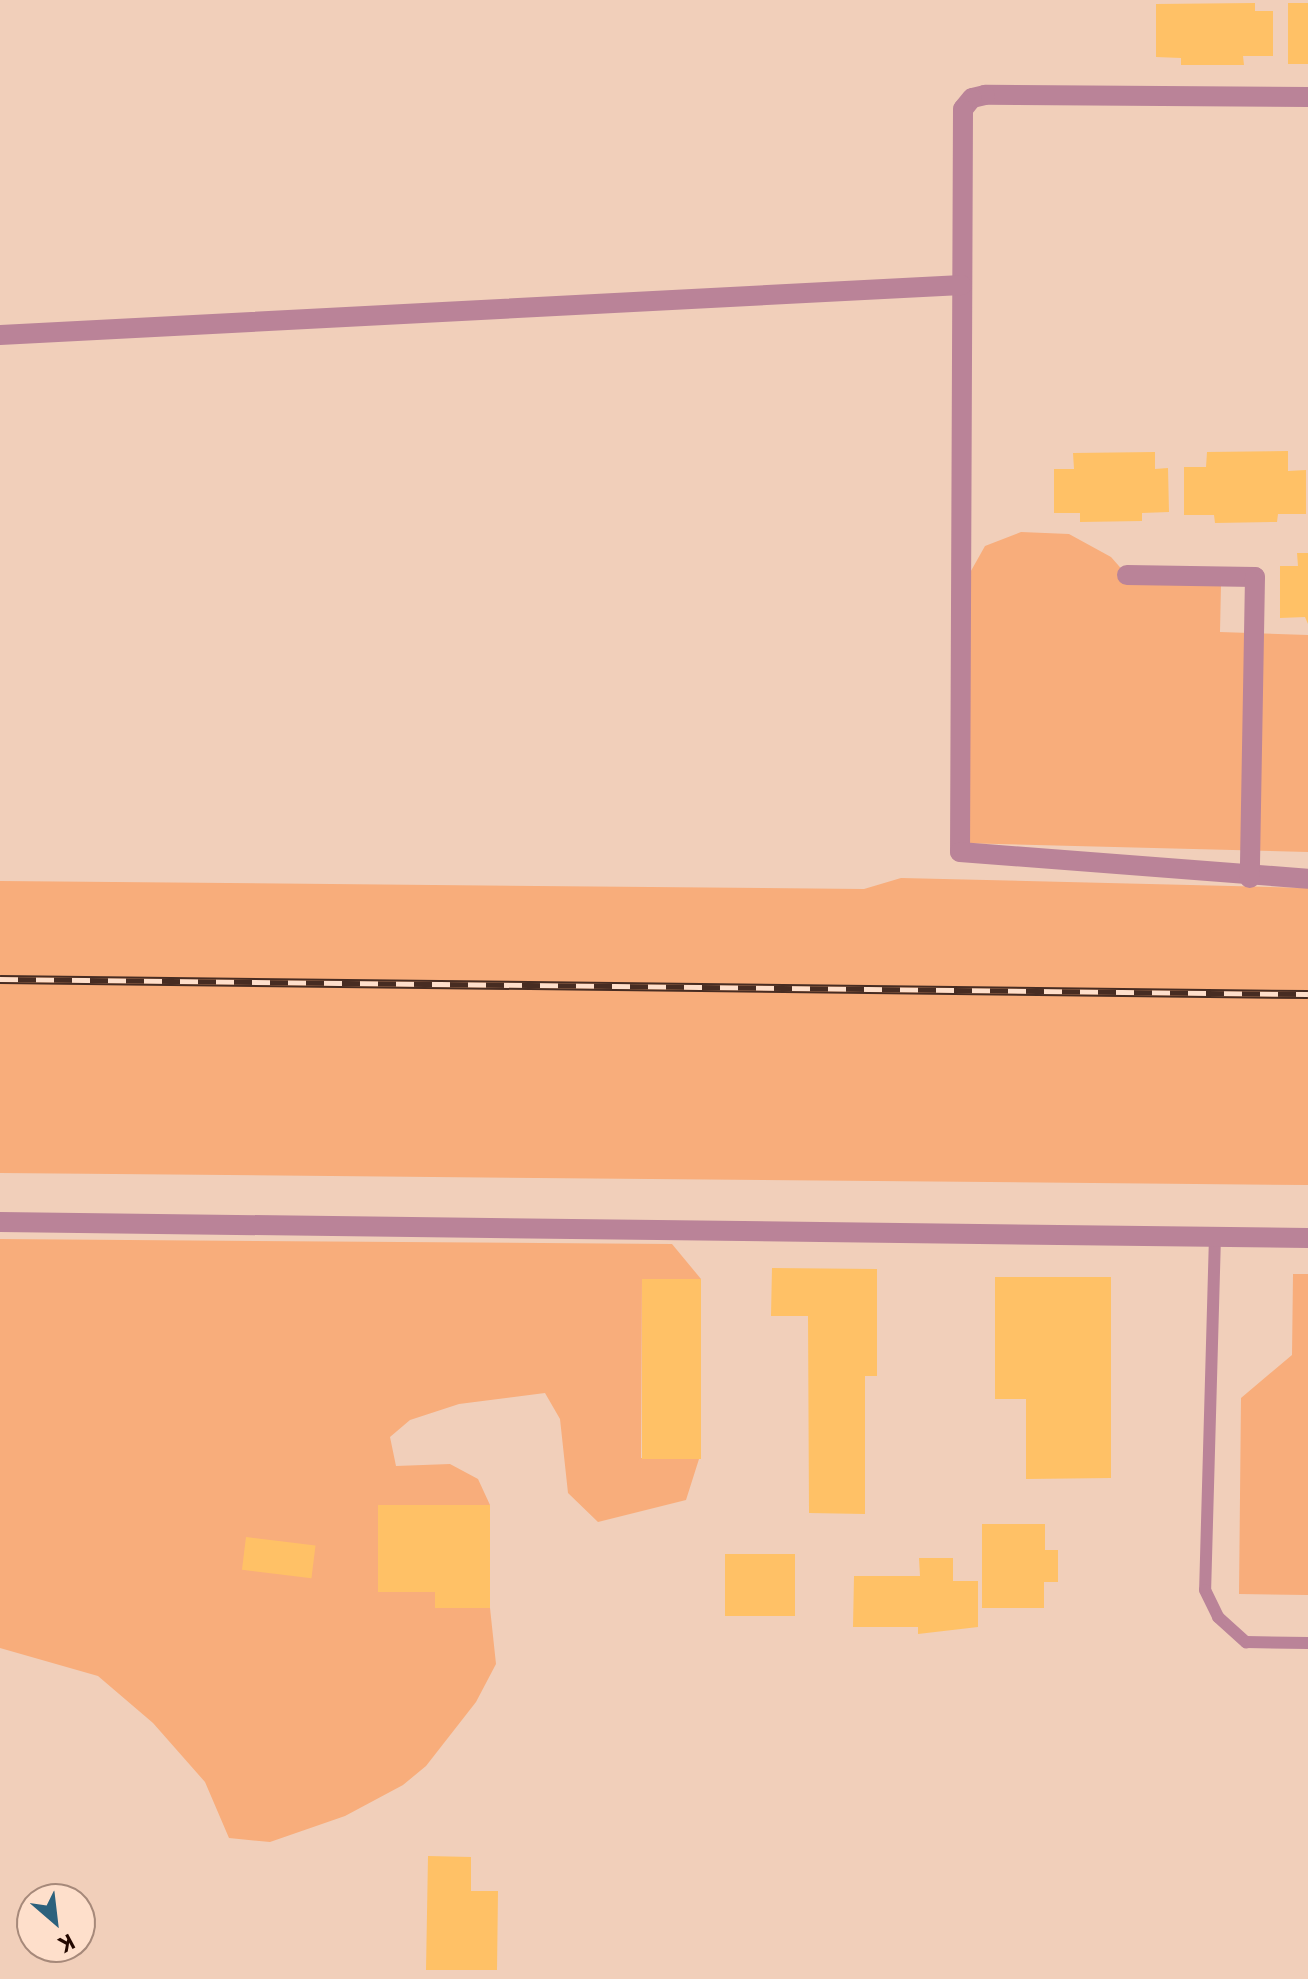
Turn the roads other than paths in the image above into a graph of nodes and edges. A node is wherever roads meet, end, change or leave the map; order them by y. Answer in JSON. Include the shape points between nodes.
{"nodes":[{"id":1,"x":1308,"y":97,"type":"edge"},
{"id":2,"x":962,"y":285,"type":"junction"},
{"id":3,"x":0,"y":335,"type":"edge"},
{"id":4,"x":1127,"y":575,"type":"dead end"},
{"id":5,"x":1250,"y":878,"type":"junction"},
{"id":6,"x":1308,"y":879,"type":"edge"},
{"id":7,"x":0,"y":1222,"type":"edge"},
{"id":8,"x":1215,"y":1236,"type":"junction"},
{"id":9,"x":1308,"y":1238,"type":"edge"},
{"id":10,"x":1308,"y":1643,"type":"edge"}],
"edges":[{"from":1,"to":2,"type":"street","via":[[972,98],[962,115]]},
{"from":2,"to":3,"type":"street"},
{"from":2,"to":5,"type":"street","via":[[960,852]]},
{"from":4,"to":5,"type":"street","via":[[1255,577]]},
{"from":5,"to":6,"type":"street"},
{"from":7,"to":8,"type":"street"},
{"from":8,"to":9,"type":"street"},
{"from":8,"to":10,"type":"lane","via":[[1205,1590],[1218,1617],[1246,1642]]}]}
